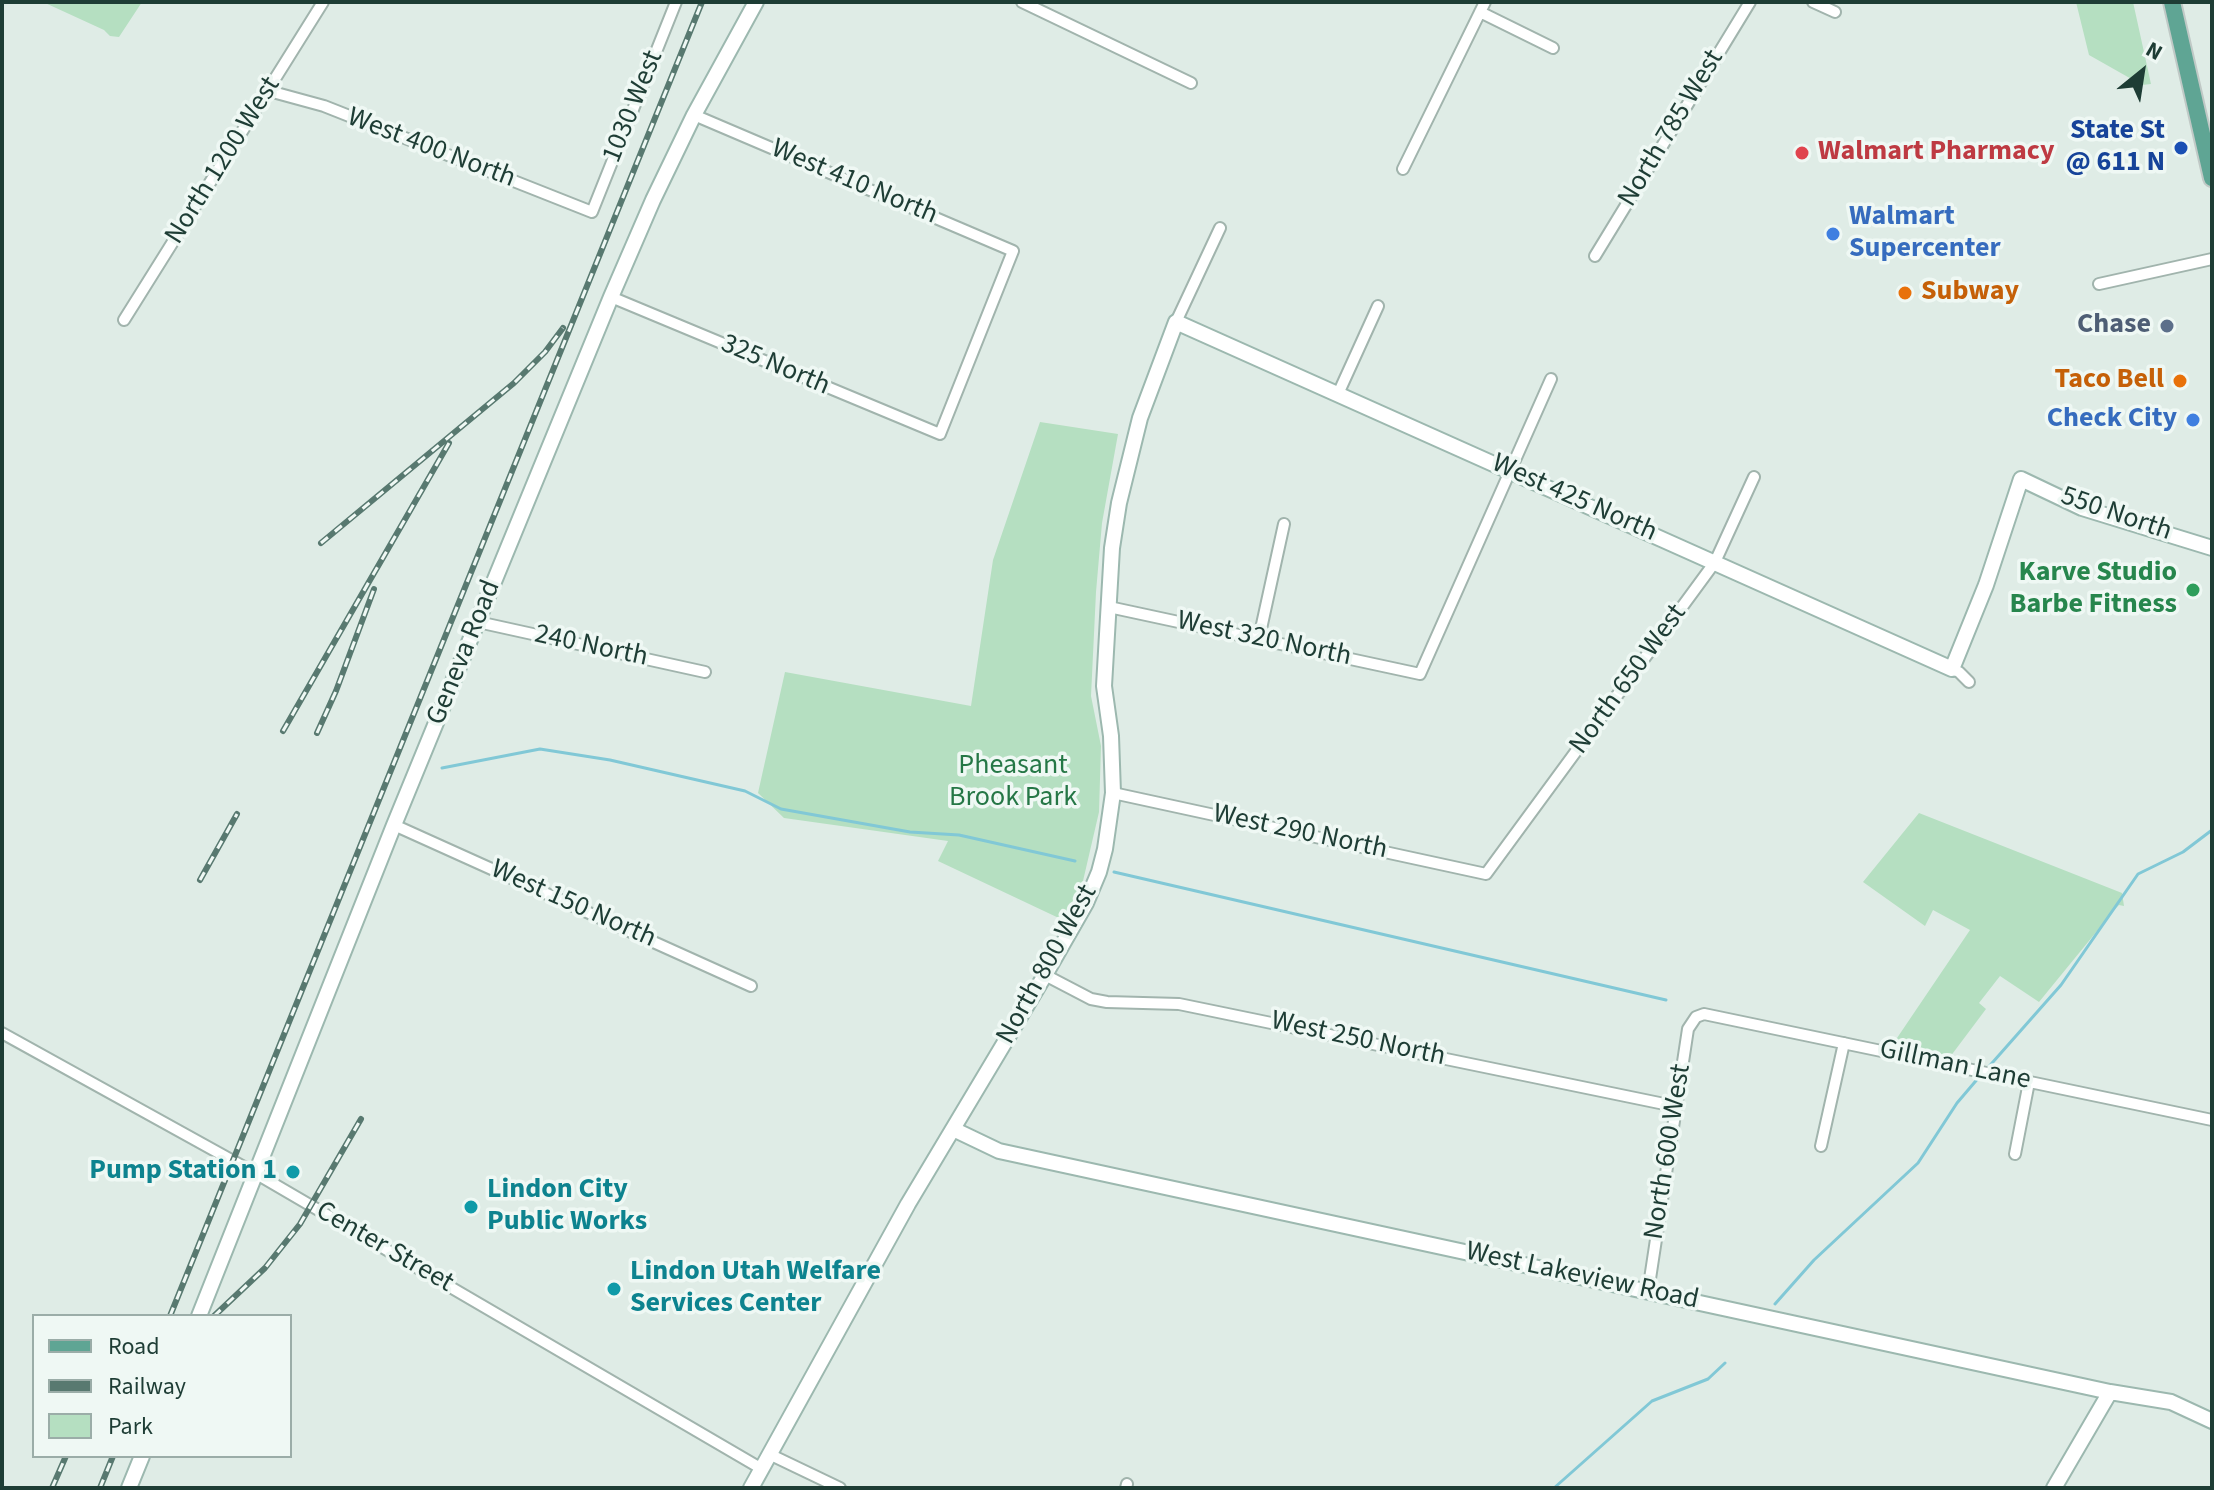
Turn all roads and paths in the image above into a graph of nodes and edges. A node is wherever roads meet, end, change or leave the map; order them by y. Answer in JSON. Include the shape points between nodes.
{"nodes":[{"id":1,"x":323,"y":2,"type":"edge"},
{"id":2,"x":676,"y":2,"type":"edge"},
{"id":3,"x":756,"y":2,"type":"edge"},
{"id":4,"x":1022,"y":2,"type":"edge"},
{"id":5,"x":1750,"y":2,"type":"edge"},
{"id":6,"x":1813,"y":2,"type":"edge"},
{"id":7,"x":2172,"y":2,"type":"edge"},
{"id":8,"x":1483,"y":7,"type":"edge"},
{"id":9,"x":1835,"y":12,"type":"dead end"},
{"id":10,"x":1553,"y":48,"type":"dead end"},
{"id":11,"x":1191,"y":83,"type":"dead end"},
{"id":12,"x":269,"y":91,"type":"junction"},
{"id":13,"x":694,"y":115,"type":"junction"},
{"id":14,"x":1403,"y":169,"type":"dead end"},
{"id":15,"x":2212,"y":178,"type":"edge"},
{"id":16,"x":592,"y":212,"type":"joint"},
{"id":17,"x":1220,"y":228,"type":"dead end"},
{"id":18,"x":1595,"y":256,"type":"dead end"},
{"id":19,"x":2212,"y":259,"type":"edge"},
{"id":20,"x":2099,"y":284,"type":"dead end"},
{"id":21,"x":611,"y":297,"type":"junction"},
{"id":22,"x":1378,"y":306,"type":"dead end"},
{"id":23,"x":124,"y":320,"type":"dead end"},
{"id":24,"x":1176,"y":322,"type":"junction"},
{"id":25,"x":1551,"y":379,"type":"dead end"},
{"id":26,"x":1338,"y":394,"type":"junction"},
{"id":27,"x":940,"y":434,"type":"joint"},
{"id":28,"x":1510,"y":471,"type":"junction"},
{"id":29,"x":1754,"y":477,"type":"dead end"},
{"id":30,"x":1284,"y":524,"type":"dead end"},
{"id":31,"x":2212,"y":548,"type":"edge"},
{"id":32,"x":1715,"y":562,"type":"junction"},
{"id":33,"x":1109,"y":607,"type":"junction"},
{"id":34,"x":478,"y":622,"type":"junction"},
{"id":35,"x":1259,"y":638,"type":"junction"},
{"id":36,"x":1952,"y":669,"type":"junction"},
{"id":37,"x":705,"y":672,"type":"dead end"},
{"id":38,"x":1969,"y":682,"type":"dead end"},
{"id":39,"x":1113,"y":793,"type":"junction"},
{"id":40,"x":394,"y":825,"type":"junction"},
{"id":41,"x":1486,"y":874,"type":"joint"},
{"id":42,"x":1045,"y":975,"type":"junction"},
{"id":43,"x":751,"y":986,"type":"dead end"},
{"id":44,"x":1699,"y":1016,"type":"joint"},
{"id":45,"x":2,"y":1033,"type":"edge"},
{"id":46,"x":1844,"y":1043,"type":"junction"},
{"id":47,"x":2029,"y":1082,"type":"junction"},
{"id":48,"x":1674,"y":1106,"type":"junction"},
{"id":49,"x":2212,"y":1120,"type":"edge"},
{"id":50,"x":953,"y":1129,"type":"junction"},
{"id":51,"x":1821,"y":1146,"type":"dead end"},
{"id":52,"x":2015,"y":1154,"type":"dead end"},
{"id":53,"x":255,"y":1173,"type":"junction"},
{"id":54,"x":1648,"y":1292,"type":"junction"},
{"id":55,"x":200,"y":1314,"type":"edge"},
{"id":56,"x":2110,"y":1392,"type":"junction"},
{"id":57,"x":2212,"y":1421,"type":"edge"},
{"id":58,"x":769,"y":1454,"type":"junction"},
{"id":59,"x":141,"y":1458,"type":"edge"},
{"id":60,"x":762,"y":1469,"type":"junction"},
{"id":61,"x":129,"y":1488,"type":"edge"},
{"id":62,"x":751,"y":1488,"type":"edge"},
{"id":63,"x":840,"y":1488,"type":"edge"},
{"id":64,"x":2054,"y":1488,"type":"edge"}],
"edges":[{"from":1,"to":12,"type":"street","name":"North 1200 West"},
{"from":2,"to":16,"type":"street","name":"1030 West"},
{"from":3,"to":13,"type":"street","name":"Geneva Road"},
{"from":4,"to":11,"type":"street"},
{"from":5,"to":18,"type":"street","name":"North 785 West"},
{"from":6,"to":9,"type":"street"},
{"from":7,"to":15,"type":"main road"},
{"from":8,"to":10,"type":"street"},
{"from":8,"to":14,"type":"street"},
{"from":12,"to":16,"type":"street","name":"West 400 North","via":[[324,106]]},
{"from":12,"to":23,"type":"street","name":"North 1200 West"},
{"from":13,"to":21,"type":"street","name":"Geneva Road"},
{"from":13,"to":27,"type":"street","name":"West 410 North","via":[[1013,251]]},
{"from":17,"to":24,"type":"street","name":"North 800 West"},
{"from":19,"to":20,"type":"street"},
{"from":21,"to":27,"type":"street","name":"325 North"},
{"from":21,"to":34,"type":"street","name":"Geneva Road"},
{"from":22,"to":26,"type":"street"},
{"from":24,"to":26,"type":"street","name":"West 425 North"},
{"from":24,"to":33,"type":"street","name":"North 800 West","via":[[1129,459],[1112,548]]},
{"from":25,"to":28,"type":"street"},
{"from":26,"to":28,"type":"street","name":"West 425 North"},
{"from":28,"to":32,"type":"street","name":"West 425 North"},
{"from":28,"to":35,"type":"street","name":"West 320 North","via":[[1420,674]]},
{"from":29,"to":32,"type":"street","name":"North 650 West"},
{"from":30,"to":35,"type":"street"},
{"from":31,"to":36,"type":"street","name":"550 North","via":[[2082,508],[2021,479]]},
{"from":32,"to":36,"type":"street","name":"West 425 North"},
{"from":32,"to":41,"type":"street","name":"North 650 West"},
{"from":33,"to":35,"type":"street","name":"West 320 North"},
{"from":33,"to":39,"type":"street","name":"North 800 West","via":[[1104,686]]},
{"from":34,"to":37,"type":"street","name":"240 North"},
{"from":34,"to":40,"type":"street","name":"Geneva Road"},
{"from":36,"to":38,"type":"street","name":"West 425 North"},
{"from":39,"to":41,"type":"street","name":"West 290 North"},
{"from":39,"to":42,"type":"street","name":"North 800 West","via":[[1099,872]]},
{"from":40,"to":43,"type":"street","name":"West 150 North"},
{"from":40,"to":53,"type":"street","name":"Geneva Road"},
{"from":42,"to":48,"type":"street","name":"West 250 North","via":[[1099,1001],[1179,1004]]},
{"from":42,"to":50,"type":"street","name":"North 800 West"},
{"from":44,"to":46,"type":"street","name":"Gillman Lane"},
{"from":44,"to":48,"type":"street","name":"North 600 West","via":[[1688,1029]]},
{"from":45,"to":53,"type":"street","name":"Center Street"},
{"from":46,"to":47,"type":"street","name":"Gillman Lane"},
{"from":46,"to":51,"type":"street"},
{"from":47,"to":49,"type":"street","name":"Gillman Lane"},
{"from":47,"to":52,"type":"street"},
{"from":48,"to":54,"type":"street","name":"North 600 West"},
{"from":50,"to":54,"type":"street","name":"West Lakeview Road","via":[[999,1151]]},
{"from":50,"to":58,"type":"street","name":"North 800 West"},
{"from":53,"to":55,"type":"street","name":"Geneva Road"},
{"from":53,"to":60,"type":"street","name":"Center Street"},
{"from":54,"to":56,"type":"street","name":"West Lakeview Road"},
{"from":56,"to":57,"type":"street","name":"West Lakeview Road","via":[[2171,1402]]},
{"from":56,"to":64,"type":"street"},
{"from":58,"to":60,"type":"street","name":"North 800 West"},
{"from":58,"to":63,"type":"street"},
{"from":59,"to":61,"type":"street"},
{"from":60,"to":62,"type":"street","name":"North 800 West"}]}
